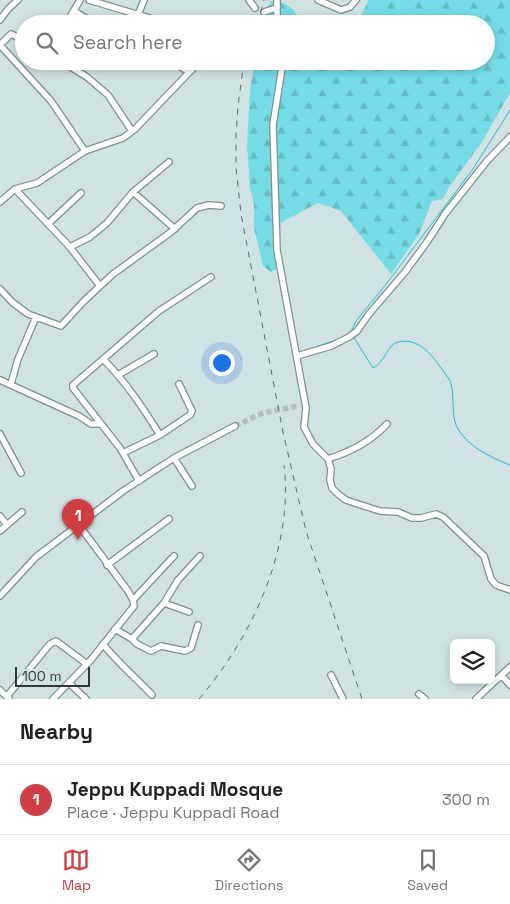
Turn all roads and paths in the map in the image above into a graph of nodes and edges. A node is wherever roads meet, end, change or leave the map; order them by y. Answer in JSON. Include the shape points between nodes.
{"nodes":[{"id":1,"x":18,"y":0,"type":"edge"},
{"id":2,"x":80,"y":0,"type":"edge"},
{"id":3,"x":89,"y":0,"type":"edge"},
{"id":4,"x":144,"y":0,"type":"edge"},
{"id":5,"x":249,"y":0,"type":"edge"},
{"id":6,"x":277,"y":0,"type":"edge"},
{"id":7,"x":318,"y":0,"type":"edge"},
{"id":8,"x":356,"y":0,"type":"edge"},
{"id":9,"x":254,"y":8,"type":"dead end"},
{"id":10,"x":276,"y":8,"type":"junction"},
{"id":11,"x":74,"y":11,"type":"junction"},
{"id":12,"x":264,"y":12,"type":"dead end"},
{"id":13,"x":72,"y":15,"type":"edge"},
{"id":14,"x":81,"y":15,"type":"edge"},
{"id":15,"x":138,"y":15,"type":"joint"},
{"id":16,"x":276,"y":15,"type":"edge"},
{"id":17,"x":0,"y":20,"type":"edge"},
{"id":18,"x":15,"y":36,"type":"edge"},
{"id":19,"x":0,"y":45,"type":"edge"},
{"id":20,"x":15,"y":61,"type":"edge"},
{"id":21,"x":23,"y":70,"type":"edge"},
{"id":22,"x":76,"y":70,"type":"edge"},
{"id":23,"x":186,"y":70,"type":"edge"},
{"id":24,"x":282,"y":70,"type":"edge"},
{"id":25,"x":189,"y":72,"type":"joint"},
{"id":26,"x":132,"y":131,"type":"junction"},
{"id":27,"x":510,"y":137,"type":"edge"},
{"id":28,"x":85,"y":151,"type":"junction"},
{"id":29,"x":169,"y":162,"type":"dead end"},
{"id":30,"x":15,"y":189,"type":"junction"},
{"id":31,"x":82,"y":192,"type":"dead end"},
{"id":32,"x":133,"y":192,"type":"junction"},
{"id":33,"x":0,"y":202,"type":"edge"},
{"id":34,"x":221,"y":206,"type":"dead end"},
{"id":35,"x":48,"y":224,"type":"junction"},
{"id":36,"x":174,"y":229,"type":"junction"},
{"id":37,"x":68,"y":246,"type":"junction"},
{"id":38,"x":211,"y":277,"type":"dead end"},
{"id":39,"x":100,"y":286,"type":"junction"},
{"id":40,"x":0,"y":289,"type":"edge"},
{"id":41,"x":36,"y":317,"type":"junction"},
{"id":42,"x":154,"y":354,"type":"dead end"},
{"id":43,"x":296,"y":356,"type":"junction"},
{"id":44,"x":103,"y":359,"type":"junction"},
{"id":45,"x":118,"y":375,"type":"junction"},
{"id":46,"x":0,"y":380,"type":"edge"},
{"id":47,"x":9,"y":384,"type":"junction"},
{"id":48,"x":179,"y":384,"type":"dead end"},
{"id":49,"x":0,"y":387,"type":"edge"},
{"id":50,"x":305,"y":404,"type":"junction"},
{"id":51,"x":298,"y":406,"type":"tunnel mouth"},
{"id":52,"x":101,"y":424,"type":"junction"},
{"id":53,"x":387,"y":424,"type":"dead end"},
{"id":54,"x":235,"y":426,"type":"tunnel mouth"},
{"id":55,"x":160,"y":435,"type":"junction"},
{"id":56,"x":1,"y":439,"type":"edge"},
{"id":57,"x":123,"y":453,"type":"junction"},
{"id":58,"x":174,"y":458,"type":"junction"},
{"id":59,"x":328,"y":458,"type":"junction"},
{"id":60,"x":20,"y":473,"type":"dead end"},
{"id":61,"x":138,"y":481,"type":"junction"},
{"id":62,"x":192,"y":486,"type":"dead end"},
{"id":63,"x":22,"y":512,"type":"dead end"},
{"id":64,"x":0,"y":516,"type":"edge"},
{"id":65,"x":169,"y":519,"type":"dead end"},
{"id":66,"x":78,"y":524,"type":"junction"},
{"id":67,"x":7,"y":525,"type":"junction"},
{"id":68,"x":0,"y":531,"type":"edge"},
{"id":69,"x":174,"y":556,"type":"dead end"},
{"id":70,"x":200,"y":556,"type":"dead end"},
{"id":71,"x":107,"y":565,"type":"junction"},
{"id":72,"x":510,"y":590,"type":"edge"},
{"id":73,"x":0,"y":596,"type":"edge"},
{"id":74,"x":133,"y":600,"type":"junction"},
{"id":75,"x":164,"y":603,"type":"junction"},
{"id":76,"x":189,"y":612,"type":"dead end"},
{"id":77,"x":198,"y":625,"type":"dead end"},
{"id":78,"x":115,"y":629,"type":"junction"},
{"id":79,"x":132,"y":639,"type":"junction"},
{"id":80,"x":103,"y":644,"type":"junction"},
{"id":81,"x":87,"y":664,"type":"junction"},
{"id":82,"x":510,"y":668,"type":"edge"},
{"id":83,"x":331,"y":675,"type":"dead end"},
{"id":84,"x":502,"y":676,"type":"junction"},
{"id":85,"x":69,"y":683,"type":"junction"},
{"id":86,"x":510,"y":685,"type":"edge"},
{"id":87,"x":0,"y":690,"type":"edge"},
{"id":88,"x":419,"y":694,"type":"dead end"},
{"id":89,"x":152,"y":695,"type":"dead end"},
{"id":90,"x":8,"y":698,"type":"edge"},
{"id":91,"x":53,"y":699,"type":"edge"},
{"id":92,"x":86,"y":699,"type":"edge"},
{"id":93,"x":343,"y":699,"type":"edge"},
{"id":94,"x":426,"y":699,"type":"edge"},
{"id":95,"x":476,"y":699,"type":"edge"}],
"edges":[{"from":1,"to":17,"type":"street"},
{"from":2,"to":11,"type":"street"},
{"from":3,"to":15,"type":"street"},
{"from":4,"to":15,"type":"street"},
{"from":5,"to":9,"type":"street"},
{"from":6,"to":10,"type":"street"},
{"from":7,"to":8,"type":"street","via":[[341,10]]},
{"from":10,"to":12,"type":"street"},
{"from":10,"to":16,"type":"street"},
{"from":11,"to":13,"type":"street"},
{"from":11,"to":14,"type":"street"},
{"from":18,"to":19,"type":"street","via":[[11,34]]},
{"from":19,"to":20,"type":"street"},
{"from":21,"to":28,"type":"street","via":[[51,101]]},
{"from":22,"to":26,"type":"street","via":[[108,95]]},
{"from":23,"to":25,"type":"street"},
{"from":24,"to":43,"type":"street","via":[[273,125],[277,250]]},
{"from":25,"to":26,"type":"street"},
{"from":26,"to":28,"type":"street","via":[[123,138]]},
{"from":27,"to":43,"type":"street","via":[[487,161],[405,272],[352,335],[331,346]]},
{"from":28,"to":30,"type":"street","via":[[36,183]]},
{"from":29,"to":32,"type":"street"},
{"from":30,"to":33,"type":"street"},
{"from":30,"to":35,"type":"street"},
{"from":31,"to":35,"type":"street"},
{"from":32,"to":36,"type":"street"},
{"from":32,"to":37,"type":"street","via":[[107,223],[90,237]]},
{"from":34,"to":36,"type":"street","via":[[197,208]]},
{"from":35,"to":37,"type":"street"},
{"from":36,"to":39,"type":"street"},
{"from":37,"to":39,"type":"street"},
{"from":38,"to":44,"type":"street","via":[[159,311]]},
{"from":39,"to":41,"type":"street","via":[[61,326]]},
{"from":40,"to":41,"type":"street","via":[[12,302]]},
{"from":41,"to":47,"type":"street"},
{"from":42,"to":45,"type":"street"},
{"from":43,"to":50,"type":"street"},
{"from":44,"to":45,"type":"street"},
{"from":44,"to":52,"type":"street","via":[[73,385]]},
{"from":45,"to":55,"type":"street"},
{"from":46,"to":47,"type":"street"},
{"from":47,"to":49,"type":"street"},
{"from":47,"to":52,"type":"street","via":[[91,424]]},
{"from":48,"to":55,"type":"street","via":[[192,411]]},
{"from":50,"to":51,"type":"street"},
{"from":50,"to":59,"type":"street","via":[[307,436]]},
{"from":52,"to":57,"type":"street"},
{"from":53,"to":59,"type":"street","via":[[367,442]]},
{"from":54,"to":58,"type":"street"},
{"from":55,"to":57,"type":"street"},
{"from":56,"to":60,"type":"street"},
{"from":57,"to":61,"type":"street"},
{"from":58,"to":61,"type":"street"},
{"from":58,"to":62,"type":"street"},
{"from":59,"to":72,"type":"street","via":[[332,488],[346,500],[412,518],[436,514],[484,556],[496,585]]},
{"from":61,"to":66,"type":"street"},
{"from":63,"to":67,"type":"street"},
{"from":64,"to":67,"type":"street"},
{"from":65,"to":71,"type":"street"},
{"from":66,"to":71,"type":"street"},
{"from":66,"to":73,"type":"street","via":[[36,557]]},
{"from":67,"to":68,"type":"street"},
{"from":69,"to":74,"type":"street"},
{"from":70,"to":75,"type":"street","via":[[178,580]]},
{"from":71,"to":74,"type":"street"},
{"from":74,"to":78,"type":"street","via":[[134,606]]},
{"from":75,"to":76,"type":"street"},
{"from":75,"to":79,"type":"street"},
{"from":77,"to":79,"type":"street","via":[[190,648],[185,651],[161,646],[152,651]]},
{"from":78,"to":79,"type":"street"},
{"from":78,"to":80,"type":"street"},
{"from":80,"to":81,"type":"street"},
{"from":80,"to":89,"type":"street"},
{"from":81,"to":85,"type":"street"},
{"from":81,"to":90,"type":"street","via":[[56,641],[50,644]]},
{"from":82,"to":84,"type":"street"},
{"from":83,"to":93,"type":"street"},
{"from":84,"to":86,"type":"street"},
{"from":84,"to":95,"type":"street"},
{"from":85,"to":91,"type":"street"},
{"from":85,"to":92,"type":"street"},
{"from":87,"to":90,"type":"street"},
{"from":88,"to":94,"type":"street"}]}
